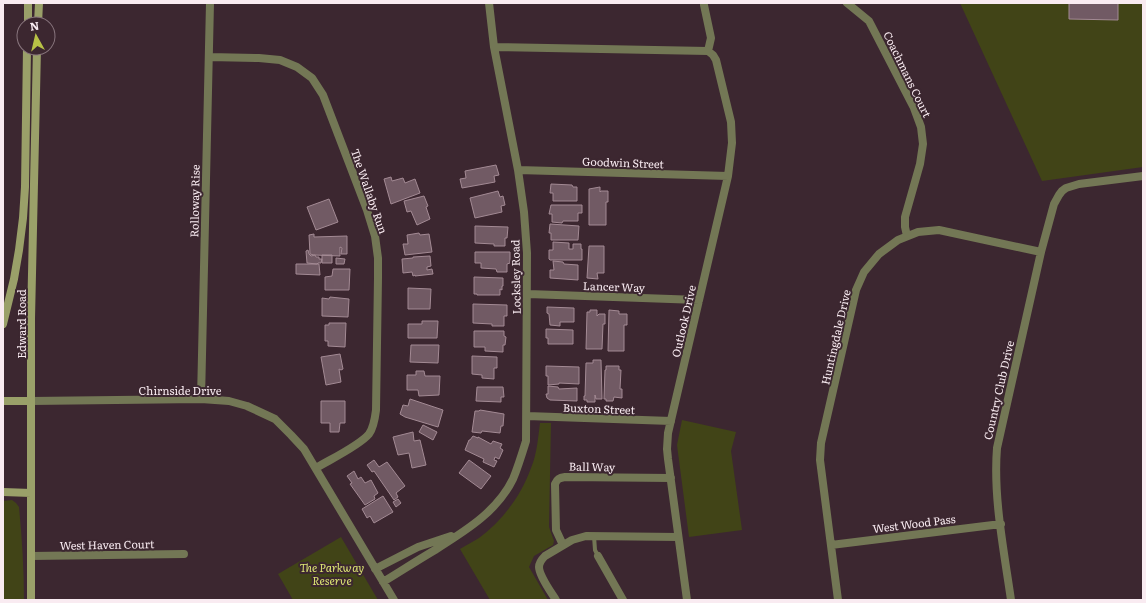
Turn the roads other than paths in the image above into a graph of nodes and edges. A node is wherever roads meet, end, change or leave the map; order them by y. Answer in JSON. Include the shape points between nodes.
{"nodes":[{"id":1,"x":28,"y":3,"type":"edge"},
{"id":2,"x":38,"y":3,"type":"edge"},
{"id":3,"x":210,"y":3,"type":"edge"},
{"id":4,"x":489,"y":3,"type":"edge"},
{"id":5,"x":847,"y":3,"type":"edge"},
{"id":6,"x":704,"y":5,"type":"dead end"},
{"id":7,"x":28,"y":16,"type":"edge"},
{"id":8,"x":38,"y":16,"type":"edge"},
{"id":9,"x":494,"y":47,"type":"junction"},
{"id":10,"x":708,"y":51,"type":"junction"},
{"id":11,"x":27,"y":56,"type":"edge"},
{"id":12,"x":37,"y":56,"type":"edge"},
{"id":13,"x":209,"y":57,"type":"junction"},
{"id":14,"x":518,"y":170,"type":"junction"},
{"id":15,"x":728,"y":176,"type":"junction"},
{"id":16,"x":1143,"y":176,"type":"edge"},
{"id":17,"x":907,"y":236,"type":"junction"},
{"id":18,"x":1041,"y":252,"type":"junction"},
{"id":19,"x":528,"y":294,"type":"junction"},
{"id":20,"x":699,"y":300,"type":"junction"},
{"id":21,"x":3,"y":324,"type":"edge"},
{"id":22,"x":201,"y":399,"type":"junction"},
{"id":23,"x":3,"y":401,"type":"edge"},
{"id":24,"x":31,"y":402,"type":"junction"},
{"id":25,"x":526,"y":416,"type":"junction"},
{"id":26,"x":671,"y":421,"type":"junction"},
{"id":27,"x":316,"y":468,"type":"junction"},
{"id":28,"x":671,"y":478,"type":"junction"},
{"id":29,"x":3,"y":492,"type":"edge"},
{"id":30,"x":31,"y":493,"type":"junction"},
{"id":31,"x":1000,"y":524,"type":"junction"},
{"id":32,"x":465,"y":531,"type":"junction"},
{"id":33,"x":594,"y":535,"type":"junction"},
{"id":34,"x":678,"y":537,"type":"junction"},
{"id":35,"x":563,"y":545,"type":"junction"},
{"id":36,"x":830,"y":545,"type":"junction"},
{"id":37,"x":184,"y":554,"type":"dead end"},
{"id":38,"x":31,"y":556,"type":"junction"},
{"id":39,"x":598,"y":556,"type":"joint"},
{"id":40,"x":376,"y":569,"type":"junction"},
{"id":41,"x":383,"y":582,"type":"junction"},
{"id":42,"x":31,"y":600,"type":"edge"},
{"id":43,"x":394,"y":600,"type":"edge"},
{"id":44,"x":556,"y":600,"type":"edge"},
{"id":45,"x":624,"y":600,"type":"edge"},
{"id":46,"x":687,"y":600,"type":"edge"},
{"id":47,"x":838,"y":600,"type":"edge"},
{"id":48,"x":1011,"y":600,"type":"edge"}],
"edges":[{"from":1,"to":7,"type":"main road"},
{"from":2,"to":8,"type":"main road"},
{"from":3,"to":13,"type":"street","name":"Rolloway Rise"},
{"from":4,"to":9,"type":"street","name":"Locksley Road"},
{"from":5,"to":17,"type":"street","name":"Coachmans Court","via":[[869,21],[914,108],[921,127],[923,144],[920,164],[905,217]]},
{"from":6,"to":10,"type":"street","via":[[712,38]]},
{"from":9,"to":10,"type":"street"},
{"from":9,"to":14,"type":"street","name":"Locksley Road"},
{"from":10,"to":15,"type":"street","name":"Outlook Drive","via":[[716,60],[731,122],[732,143]]},
{"from":11,"to":21,"type":"main road","name":"Edward Road","via":[[23,218],[14,279]]},
{"from":12,"to":24,"type":"main road","name":"Edward Road"},
{"from":13,"to":22,"type":"street","name":"Rolloway Rise"},
{"from":13,"to":27,"type":"street","name":"The Wallaby Run","via":[[280,60],[297,67],[312,78],[323,95],[375,236],[378,278],[374,423],[369,434],[358,443]]},
{"from":14,"to":15,"type":"street","name":"Goodwin Street"},
{"from":14,"to":19,"type":"street","name":"Locksley Road","via":[[524,212]]},
{"from":15,"to":20,"type":"street","name":"Outlook Drive"},
{"from":16,"to":18,"type":"street","name":"Country Club Drive","via":[[1066,188],[1054,204]]},
{"from":17,"to":18,"type":"street","name":"Huntingdale Drive","via":[[939,230]]},
{"from":17,"to":36,"type":"street","name":"Huntingdale Drive","via":[[878,254],[864,272],[856,290],[820,460]]},
{"from":18,"to":31,"type":"street","name":"Country Club Drive","via":[[997,448],[995,469]]},
{"from":19,"to":20,"type":"street","name":"Lancer Way"},
{"from":19,"to":25,"type":"street","name":"Locksley Road"},
{"from":20,"to":26,"type":"street","name":"Outlook Drive"},
{"from":22,"to":24,"type":"street","name":"Chirnside Drive"},
{"from":22,"to":27,"type":"street","name":"Chirnside Drive","via":[[229,401],[275,419],[304,449]]},
{"from":23,"to":24,"type":"main road"},
{"from":24,"to":30,"type":"main road","name":"Edward Road"},
{"from":25,"to":26,"type":"street","name":"Buxton Street"},
{"from":25,"to":32,"type":"street","name":"Locksley Road","via":[[526,441],[512,480],[489,511]]},
{"from":26,"to":28,"type":"street","name":"Outlook Drive","via":[[667,449]]},
{"from":27,"to":40,"type":"street","name":"Chirnside Drive"},
{"from":28,"to":34,"type":"street","name":"Outlook Drive"},
{"from":28,"to":35,"type":"street","name":"Ball Way","via":[[559,478],[555,484],[556,530]]},
{"from":29,"to":30,"type":"main road"},
{"from":30,"to":38,"type":"main road","name":"Edward Road"},
{"from":31,"to":36,"type":"street","name":"West Wood Pass"},
{"from":31,"to":48,"type":"street","name":"Country Club Drive"},
{"from":32,"to":40,"type":"street","name":"Locksley Road","via":[[418,547]]},
{"from":32,"to":41,"type":"street","name":"Locksley Road"},
{"from":33,"to":34,"type":"street"},
{"from":33,"to":35,"type":"street","via":[[579,537]]},
{"from":33,"to":39,"type":"lane"},
{"from":34,"to":46,"type":"street","name":"Outlook Drive"},
{"from":35,"to":44,"type":"street","via":[[542,559],[539,566]]},
{"from":36,"to":47,"type":"street","name":"Huntingdale Drive"},
{"from":37,"to":38,"type":"street","name":"West Haven Court"},
{"from":38,"to":42,"type":"main road","name":"Edward Road"},
{"from":39,"to":45,"type":"street"},
{"from":40,"to":41,"type":"street","name":"Chirnside Drive"},
{"from":41,"to":43,"type":"street","name":"Chirnside Drive"}]}
